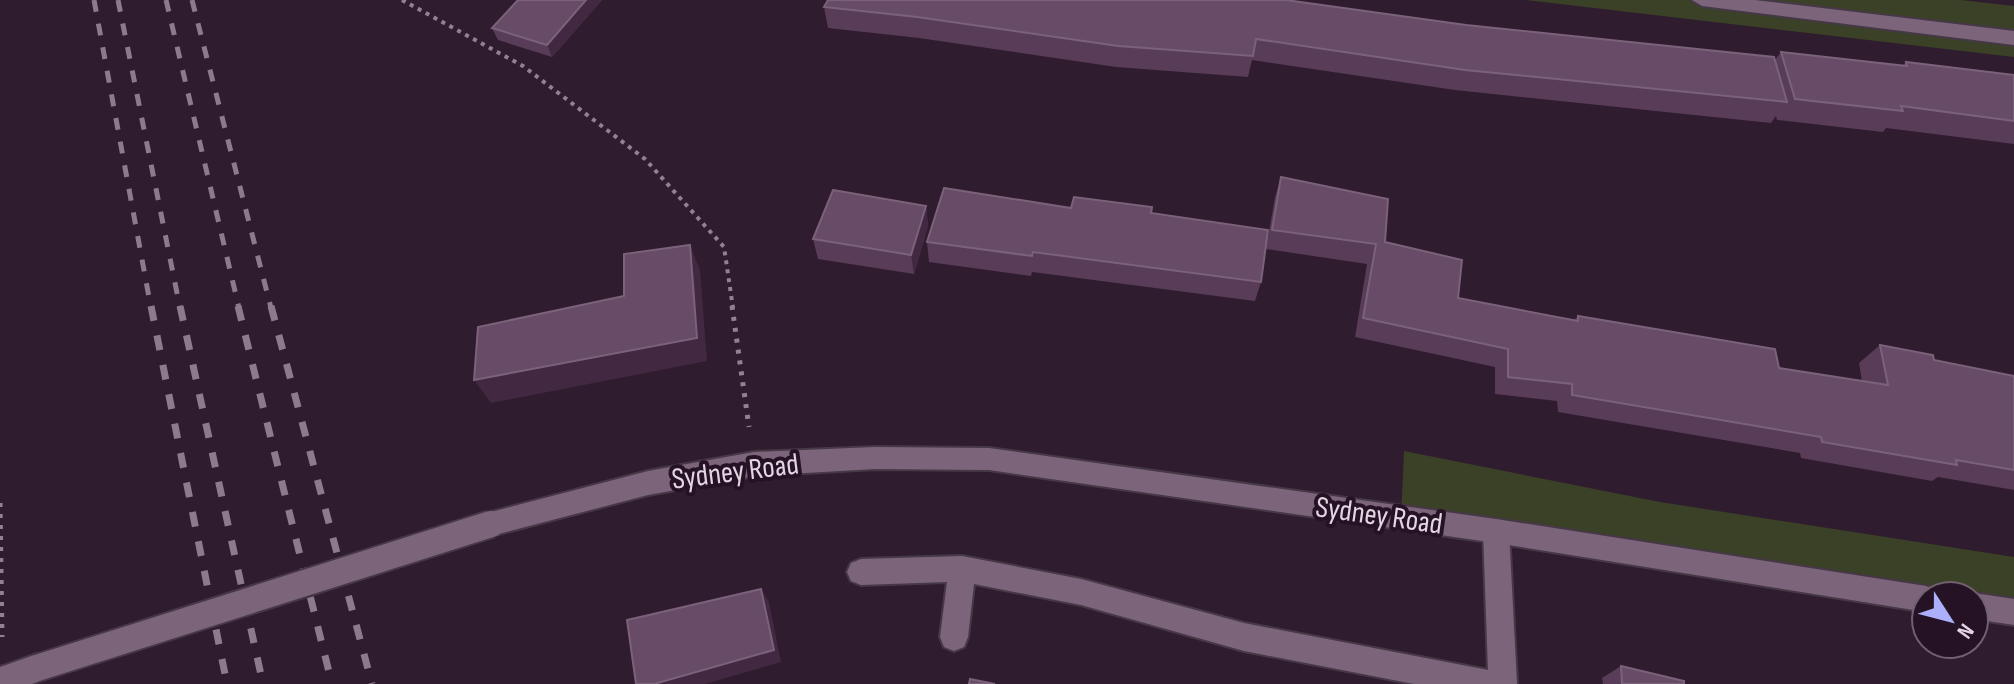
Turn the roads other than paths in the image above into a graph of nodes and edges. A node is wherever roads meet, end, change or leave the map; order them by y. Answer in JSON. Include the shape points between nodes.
{"nodes":[{"id":1,"x":1702,"y":0,"type":"edge"},
{"id":2,"x":2014,"y":38,"type":"edge"},
{"id":3,"x":1496,"y":531,"type":"junction"},
{"id":4,"x":962,"y":569,"type":"junction"},
{"id":5,"x":861,"y":572,"type":"dead end"},
{"id":6,"x":1910,"y":596,"type":"edge"},
{"id":7,"x":1990,"y":608,"type":"edge"},
{"id":8,"x":2014,"y":612,"type":"edge"},
{"id":9,"x":954,"y":637,"type":"dead end"},
{"id":10,"x":0,"y":681,"type":"edge"},
{"id":11,"x":1488,"y":684,"type":"edge"},
{"id":12,"x":1503,"y":684,"type":"edge"}],
"edges":[{"from":1,"to":2,"type":"street"},
{"from":3,"to":6,"type":"street","name":"Sydney Road"},
{"from":3,"to":10,"type":"street","name":"Sydney Road","bridge":true,"via":[[989,459],[754,464],[648,483],[491,524]]},
{"from":3,"to":12,"type":"street"},
{"from":4,"to":5,"type":"street"},
{"from":4,"to":9,"type":"street"},
{"from":4,"to":11,"type":"street","via":[[1081,592],[1244,637]]},
{"from":7,"to":8,"type":"street"}]}
